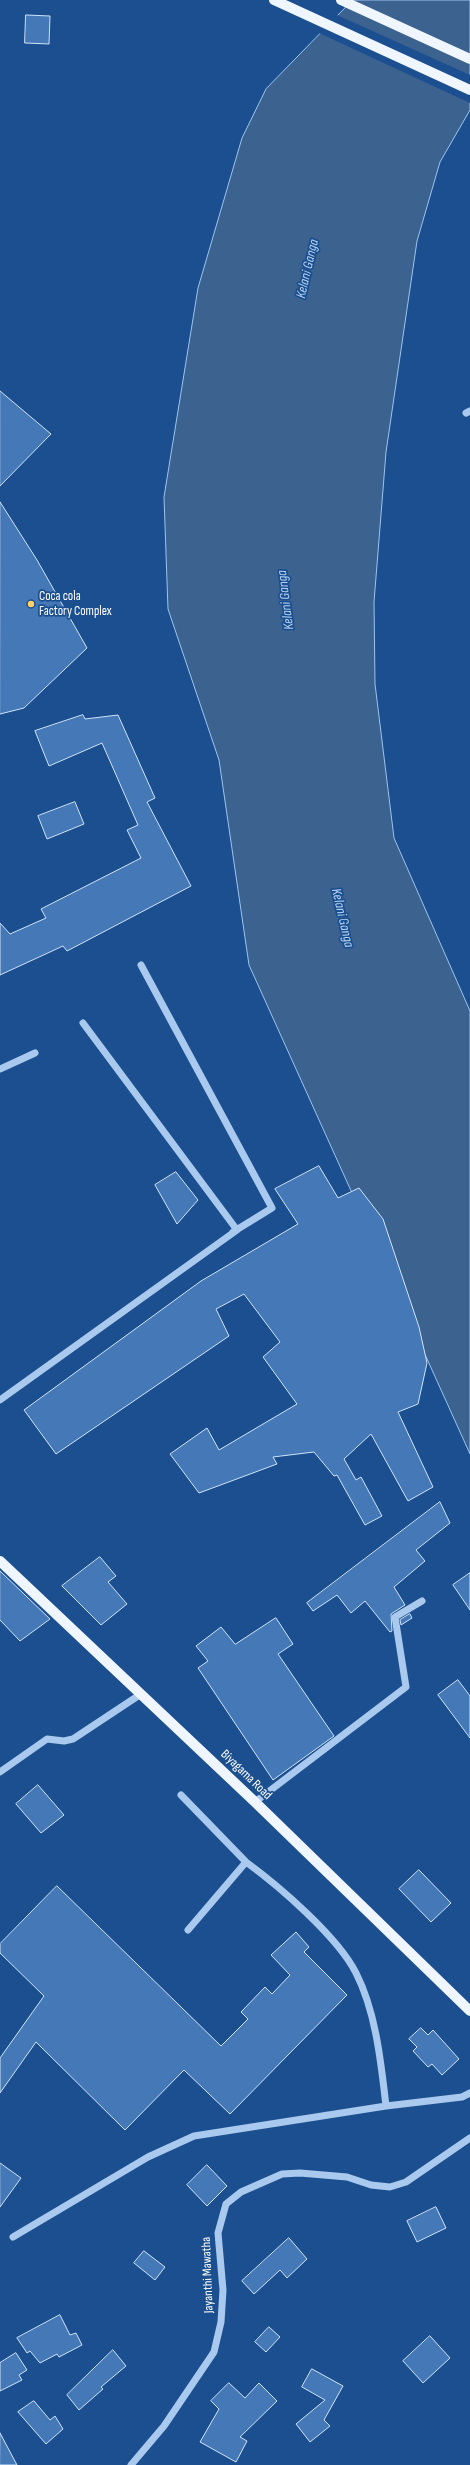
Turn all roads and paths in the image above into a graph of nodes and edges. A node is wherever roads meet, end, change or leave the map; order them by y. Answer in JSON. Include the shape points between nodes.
{"nodes":[{"id":1,"x":274,"y":0,"type":"edge"},
{"id":2,"x":341,"y":0,"type":"edge"},
{"id":3,"x":470,"y":59,"type":"edge"},
{"id":4,"x":470,"y":90,"type":"edge"},
{"id":5,"x":142,"y":965,"type":"dead end"},
{"id":6,"x":83,"y":1023,"type":"dead end"},
{"id":7,"x":35,"y":1053,"type":"dead end"},
{"id":8,"x":0,"y":1069,"type":"edge"},
{"id":9,"x":233,"y":1232,"type":"junction"},
{"id":10,"x":0,"y":1400,"type":"edge"},
{"id":11,"x":0,"y":1561,"type":"edge"},
{"id":12,"x":422,"y":1600,"type":"dead end"},
{"id":13,"x":141,"y":1694,"type":"junction"},
{"id":14,"x":0,"y":1772,"type":"edge"},
{"id":15,"x":181,"y":1795,"type":"dead end"},
{"id":16,"x":255,"y":1802,"type":"junction"},
{"id":17,"x":246,"y":1862,"type":"junction"},
{"id":18,"x":188,"y":1930,"type":"dead end"},
{"id":19,"x":470,"y":2011,"type":"edge"},
{"id":20,"x":470,"y":2093,"type":"edge"},
{"id":21,"x":386,"y":2106,"type":"junction"},
{"id":22,"x":470,"y":2138,"type":"edge"},
{"id":23,"x":13,"y":2237,"type":"dead end"},
{"id":24,"x":131,"y":2465,"type":"edge"}],
"edges":[{"from":1,"to":4,"type":"main road"},
{"from":2,"to":3,"type":"main road"},
{"from":5,"to":9,"type":"street","via":[[272,1208]]},
{"from":6,"to":9,"type":"street","via":[[236,1230]]},
{"from":7,"to":8,"type":"street"},
{"from":9,"to":10,"type":"street"},
{"from":11,"to":13,"type":"main road","name":"Biyagama Road"},
{"from":12,"to":16,"type":"street","via":[[395,1617],[406,1687]]},
{"from":13,"to":14,"type":"street","via":[[73,1738],[64,1741],[47,1739]]},
{"from":13,"to":16,"type":"main road","name":"Biyagama Road"},
{"from":15,"to":17,"type":"street"},
{"from":16,"to":19,"type":"main road","name":"Biyagama Road"},
{"from":17,"to":18,"type":"street"},
{"from":17,"to":21,"type":"street","via":[[267,1877],[331,1937],[356,1973],[379,2051]]},
{"from":20,"to":21,"type":"street","via":[[462,2097]]},
{"from":21,"to":23,"type":"street","via":[[194,2136],[148,2156]]},
{"from":22,"to":24,"type":"street","name":"Jayanthi Mawatha","via":[[406,2182],[390,2187],[371,2185],[347,2177],[282,2174],[241,2192],[226,2204],[218,2233],[222,2296],[221,2322],[214,2352],[164,2426]]}]}
